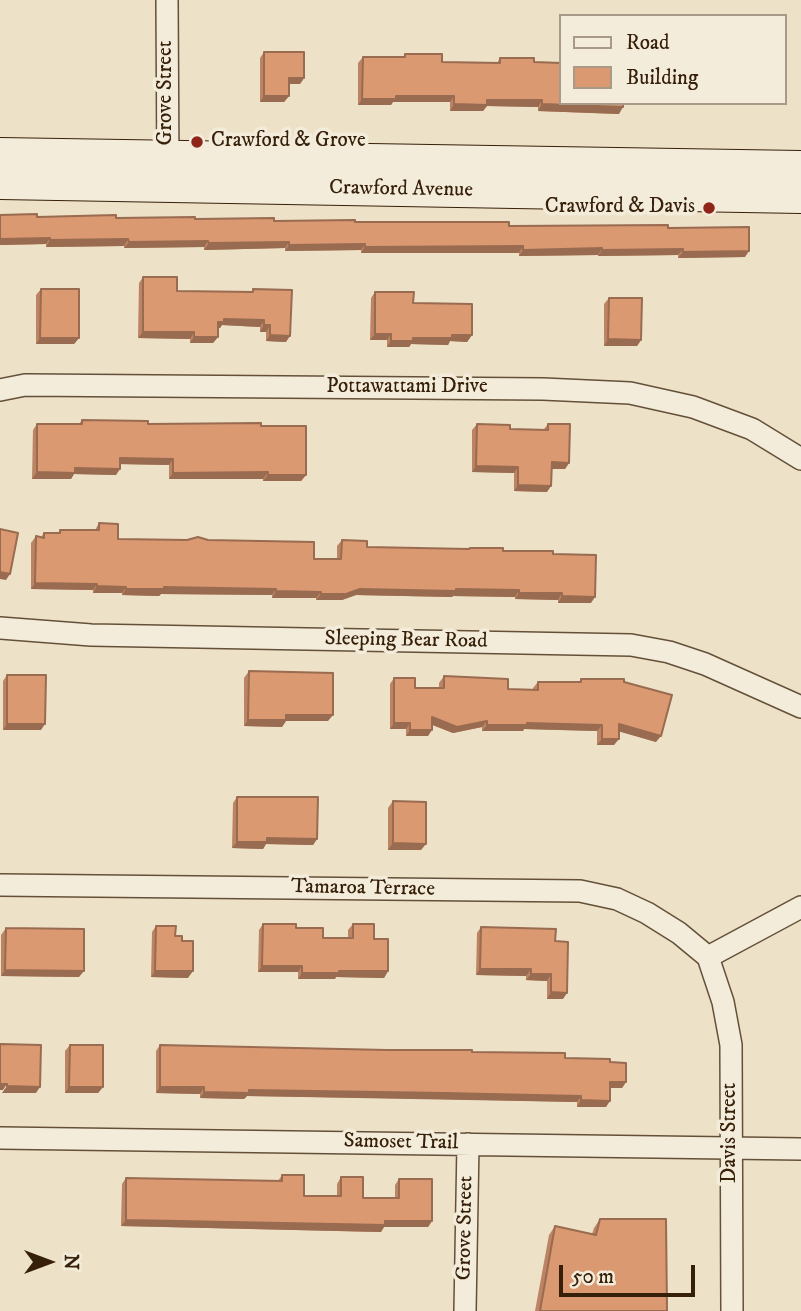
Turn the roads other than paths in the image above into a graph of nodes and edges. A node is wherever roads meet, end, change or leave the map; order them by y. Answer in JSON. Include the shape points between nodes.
{"nodes":[{"id":1,"x":167,"y":0,"type":"edge"},
{"id":2,"x":0,"y":154,"type":"edge"},
{"id":3,"x":801,"y":167,"type":"edge"},
{"id":4,"x":168,"y":171,"type":"junction"},
{"id":5,"x":715,"y":180,"type":"junction"},
{"id":6,"x":0,"y":183,"type":"edge"},
{"id":7,"x":801,"y":197,"type":"edge"},
{"id":8,"x":0,"y":390,"type":"edge"},
{"id":9,"x":801,"y":459,"type":"edge"},
{"id":10,"x":0,"y":628,"type":"edge"},
{"id":11,"x":801,"y":707,"type":"edge"},
{"id":12,"x":0,"y":885,"type":"edge"},
{"id":13,"x":801,"y":907,"type":"edge"},
{"id":14,"x":708,"y":957,"type":"junction"},
{"id":15,"x":0,"y":1138,"type":"edge"},
{"id":16,"x":468,"y":1144,"type":"junction"},
{"id":17,"x":731,"y":1148,"type":"junction"},
{"id":18,"x":801,"y":1149,"type":"edge"},
{"id":19,"x":465,"y":1311,"type":"edge"},
{"id":20,"x":732,"y":1311,"type":"edge"}],
"edges":[{"from":1,"to":4,"type":"street","name":"Grove Street"},
{"from":2,"to":4,"type":"main road","name":"Crawford Avenue"},
{"from":3,"to":5,"type":"main road","name":"Crawford Avenue"},
{"from":4,"to":5,"type":"main road","name":"Crawford Avenue"},
{"from":4,"to":6,"type":"main road","name":"Crawford Avenue"},
{"from":5,"to":7,"type":"main road","name":"Crawford Avenue"},
{"from":8,"to":9,"type":"street","name":"Pottawattami Drive","via":[[25,385],[630,393],[693,407],[752,429]]},
{"from":10,"to":11,"type":"street","name":"Sleeping Bear Road","via":[[91,635],[631,645],[705,664]]},
{"from":12,"to":14,"type":"street","name":"Tamaroa Terrace","via":[[580,891],[617,899],[647,913]]},
{"from":13,"to":14,"type":"street"},
{"from":14,"to":17,"type":"street","name":"Davis Street","via":[[731,1045]]},
{"from":15,"to":16,"type":"street","name":"Samoset Trail"},
{"from":16,"to":17,"type":"street","name":"Samoset Trail"},
{"from":16,"to":19,"type":"street","name":"Grove Street"},
{"from":17,"to":18,"type":"street","name":"Samoset Trail"},
{"from":17,"to":20,"type":"street","name":"Davis Street"}]}
